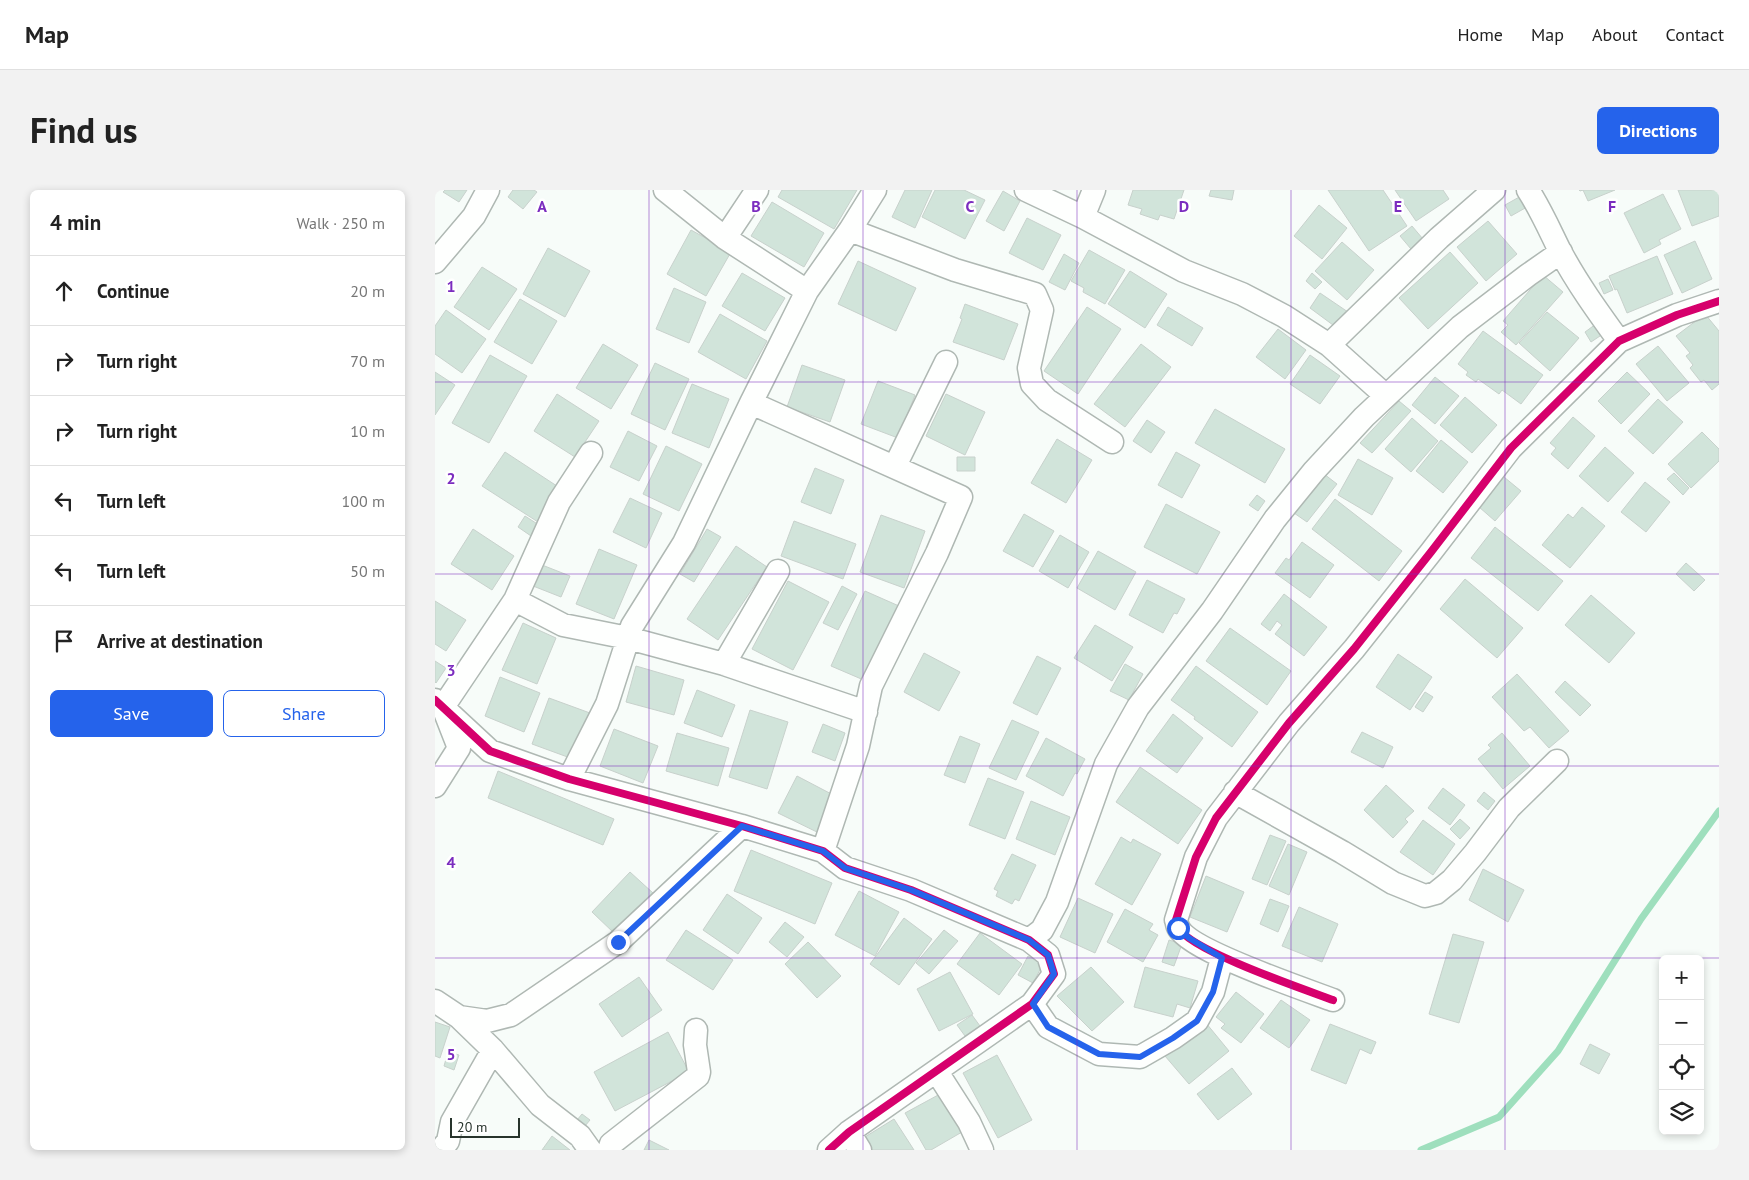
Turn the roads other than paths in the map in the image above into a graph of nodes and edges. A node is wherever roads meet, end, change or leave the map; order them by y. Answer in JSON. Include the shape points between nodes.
{"nodes":[{"id":1,"x":488,"y":190,"type":"edge"},
{"id":2,"x":665,"y":190,"type":"edge"},
{"id":3,"x":757,"y":190,"type":"edge"},
{"id":4,"x":875,"y":190,"type":"edge"},
{"id":5,"x":1026,"y":190,"type":"edge"},
{"id":6,"x":1094,"y":190,"type":"edge"},
{"id":7,"x":1494,"y":190,"type":"edge"},
{"id":8,"x":1529,"y":190,"type":"edge"},
{"id":9,"x":1083,"y":217,"type":"junction"},
{"id":10,"x":850,"y":230,"type":"junction"},
{"id":11,"x":725,"y":238,"type":"junction"},
{"id":12,"x":1561,"y":252,"type":"junction"},
{"id":13,"x":435,"y":262,"type":"edge"},
{"id":14,"x":807,"y":291,"type":"junction"},
{"id":15,"x":1719,"y":301,"type":"edge"},
{"id":16,"x":1619,"y":341,"type":"junction"},
{"id":17,"x":1329,"y":345,"type":"junction"},
{"id":18,"x":946,"y":362,"type":"dead end"},
{"id":19,"x":1386,"y":396,"type":"junction"},
{"id":20,"x":751,"y":402,"type":"junction"},
{"id":21,"x":1112,"y":442,"type":"dead end"},
{"id":22,"x":591,"y":454,"type":"dead end"},
{"id":23,"x":895,"y":466,"type":"junction"},
{"id":24,"x":778,"y":571,"type":"dead end"},
{"id":25,"x":515,"y":600,"type":"junction"},
{"id":26,"x":628,"y":638,"type":"junction"},
{"id":27,"x":724,"y":664,"type":"junction"},
{"id":28,"x":439,"y":704,"type":"edge"},
{"id":29,"x":866,"y":712,"type":"junction"},
{"id":30,"x":1557,"y":760,"type":"dead end"},
{"id":31,"x":569,"y":779,"type":"junction"},
{"id":32,"x":435,"y":786,"type":"edge"},
{"id":33,"x":1235,"y":792,"type":"junction"},
{"id":34,"x":742,"y":826,"type":"junction"},
{"id":35,"x":823,"y":851,"type":"junction"},
{"id":36,"x":1029,"y":940,"type":"junction"},
{"id":37,"x":1222,"y":958,"type":"junction"},
{"id":38,"x":1333,"y":1000,"type":"dead end"},
{"id":39,"x":435,"y":1002,"type":"edge"},
{"id":40,"x":1033,"y":1004,"type":"junction"},
{"id":41,"x":459,"y":1017,"type":"junction"},
{"id":42,"x":696,"y":1030,"type":"dead end"},
{"id":43,"x":493,"y":1050,"type":"junction"},
{"id":44,"x":937,"y":1072,"type":"junction"},
{"id":45,"x":855,"y":1141,"type":"edge"},
{"id":46,"x":441,"y":1150,"type":"edge"},
{"id":47,"x":590,"y":1150,"type":"edge"},
{"id":48,"x":609,"y":1150,"type":"edge"},
{"id":49,"x":829,"y":1150,"type":"edge"},
{"id":50,"x":982,"y":1150,"type":"edge"}],
"edges":[{"from":1,"to":13,"type":"street","via":[[474,216]]},
{"from":2,"to":11,"type":"street"},
{"from":3,"to":11,"type":"street"},
{"from":4,"to":10,"type":"street"},
{"from":5,"to":9,"type":"street"},
{"from":6,"to":9,"type":"street"},
{"from":7,"to":17,"type":"street","via":[[1439,238]]},
{"from":8,"to":12,"type":"street"},
{"from":9,"to":17,"type":"street","via":[[1184,271],[1242,294]]},
{"from":10,"to":14,"type":"street"},
{"from":10,"to":21,"type":"street","via":[[955,270],[1035,294],[1042,310],[1029,368],[1032,384],[1047,400]]},
{"from":11,"to":14,"type":"street"},
{"from":12,"to":16,"type":"street","via":[[1585,294]]},
{"from":12,"to":19,"type":"street","via":[[1460,327]]},
{"from":14,"to":20,"type":"street"},
{"from":15,"to":16,"type":"street"},
{"from":16,"to":33,"type":"street","via":[[1511,448],[1354,649],[1289,723]]},
{"from":17,"to":19,"type":"street"},
{"from":18,"to":23,"type":"street"},
{"from":19,"to":36,"type":"street","via":[[1363,416],[1275,519],[1212,611],[1138,707],[1106,764],[1057,902],[1042,930]]},
{"from":20,"to":23,"type":"street"},
{"from":20,"to":26,"type":"street","via":[[684,543],[632,626]]},
{"from":22,"to":25,"type":"street","via":[[559,502]]},
{"from":23,"to":29,"type":"street","via":[[961,497],[871,686]]},
{"from":24,"to":27,"type":"street"},
{"from":25,"to":26,"type":"street","via":[[563,624]]},
{"from":25,"to":28,"type":"street"},
{"from":26,"to":27,"type":"street"},
{"from":26,"to":31,"type":"street","via":[[607,704]]},
{"from":27,"to":29,"type":"street"},
{"from":28,"to":31,"type":"street","via":[[490,751]]},
{"from":28,"to":32,"type":"street","via":[[459,748]]},
{"from":29,"to":35,"type":"street"},
{"from":30,"to":33,"type":"street","via":[[1509,808],[1452,880],[1436,893],[1425,896],[1393,883]]},
{"from":31,"to":34,"type":"street"},
{"from":33,"to":37,"type":"street","via":[[1196,857],[1177,920],[1178,928],[1189,938]]},
{"from":34,"to":35,"type":"street"},
{"from":34,"to":41,"type":"street","via":[[618,942],[511,1015],[487,1021]]},
{"from":35,"to":36,"type":"street","via":[[845,868],[911,890]]},
{"from":36,"to":40,"type":"street","via":[[1048,955],[1054,974]]},
{"from":37,"to":38,"type":"street"},
{"from":37,"to":40,"type":"street","via":[[1213,992],[1197,1021],[1140,1057],[1099,1054],[1048,1027]]},
{"from":39,"to":41,"type":"street"},
{"from":40,"to":44,"type":"street"},
{"from":41,"to":43,"type":"street"},
{"from":42,"to":48,"type":"street","via":[[698,1076],[611,1144]]},
{"from":43,"to":46,"type":"street","via":[[452,1122],[448,1141]]},
{"from":43,"to":47,"type":"street","via":[[540,1105],[580,1136]]},
{"from":44,"to":45,"type":"street"},
{"from":44,"to":50,"type":"street","via":[[969,1122]]},
{"from":45,"to":49,"type":"street"}]}
